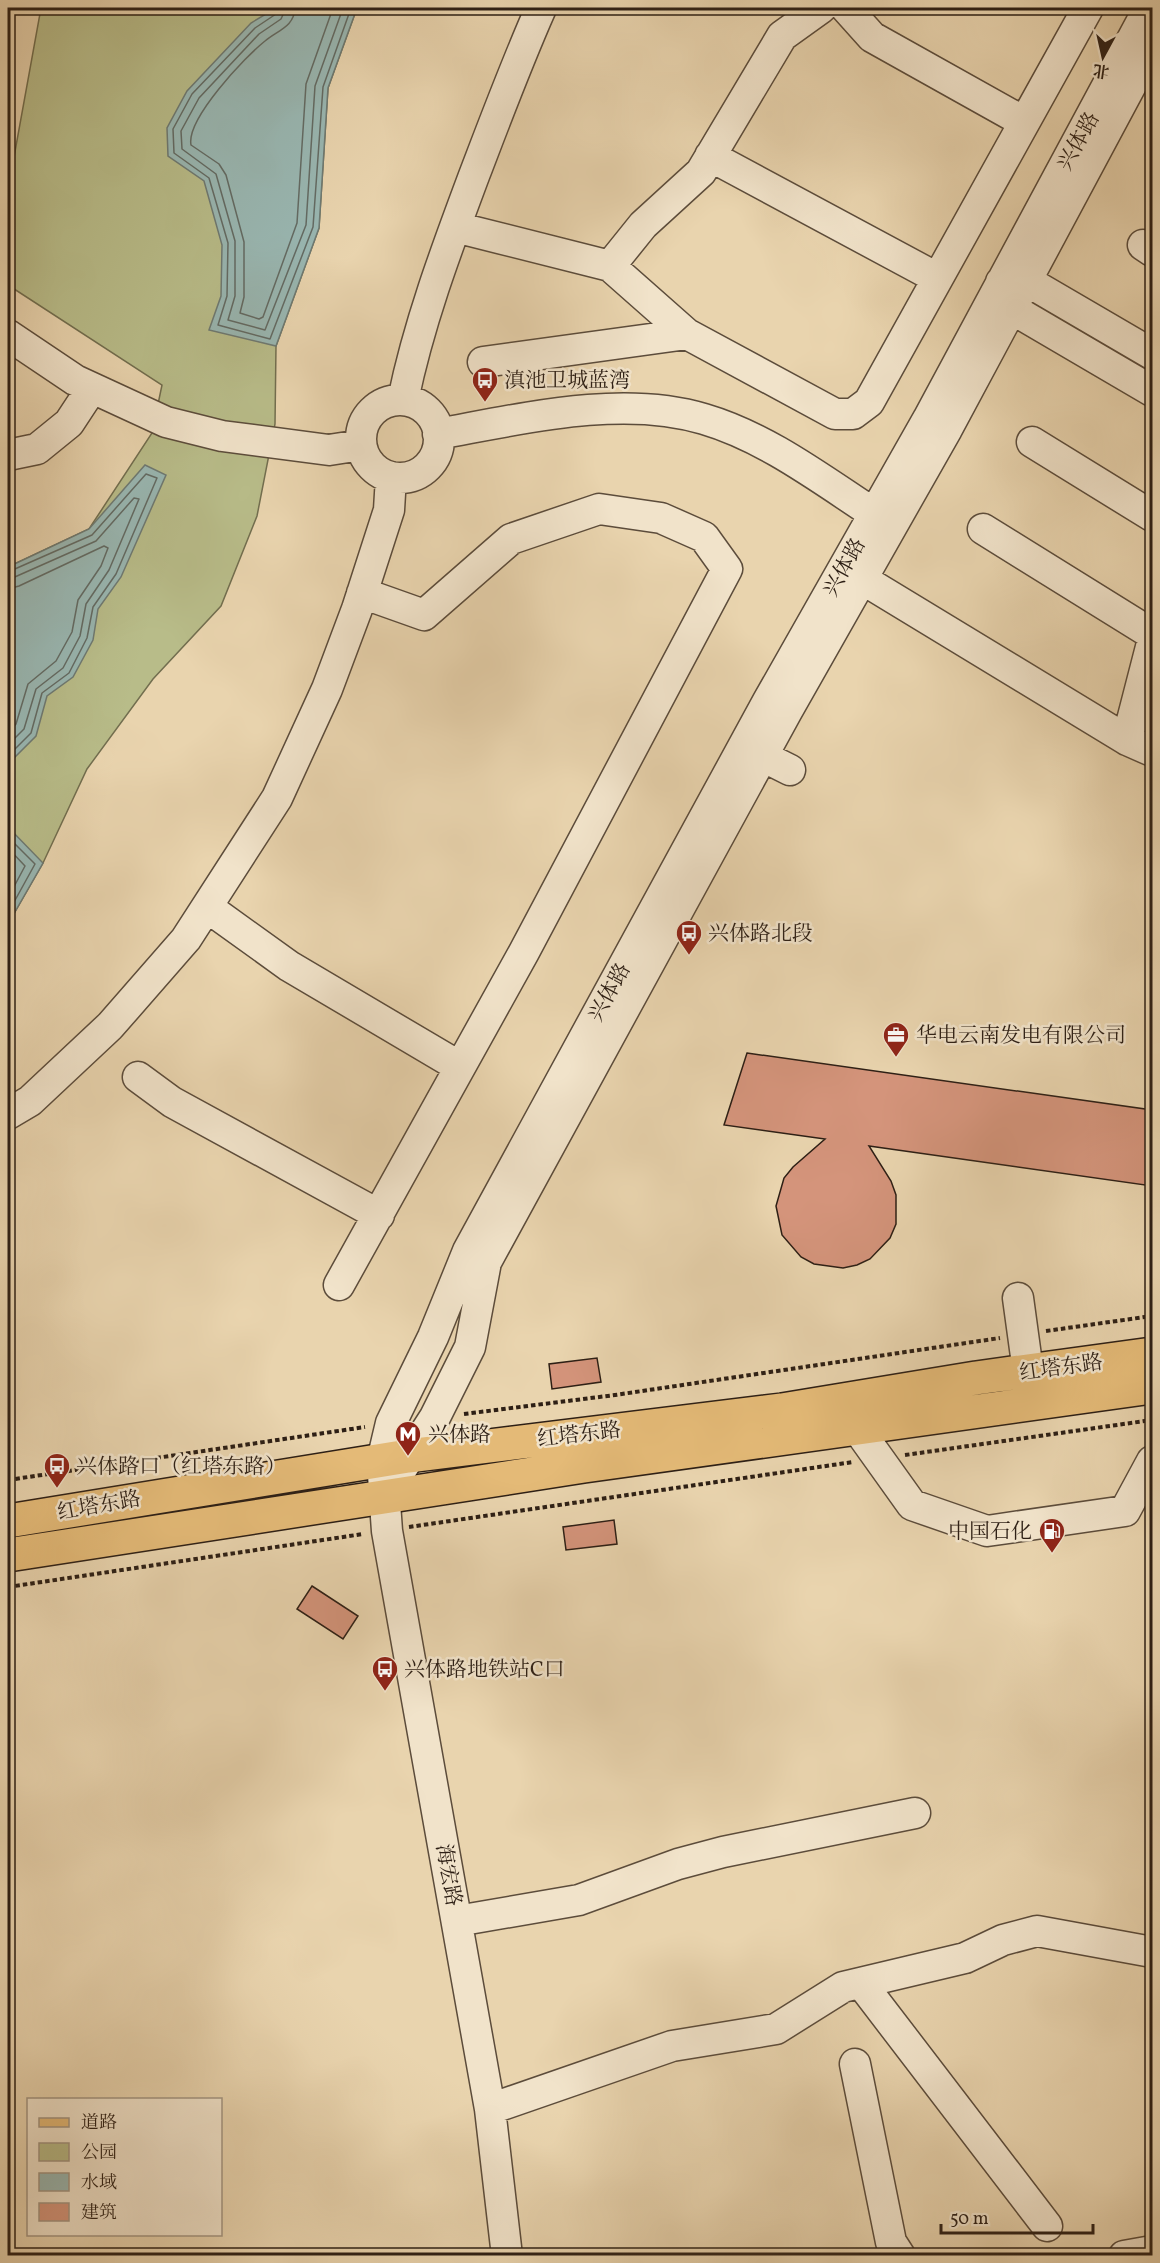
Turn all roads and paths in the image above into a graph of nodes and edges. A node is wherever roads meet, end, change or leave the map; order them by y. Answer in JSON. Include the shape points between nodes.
{"nodes":[{"id":1,"x":541,"y":8,"type":"edge"},
{"id":2,"x":821,"y":8,"type":"edge"},
{"id":3,"x":846,"y":8,"type":"edge"},
{"id":4,"x":1088,"y":8,"type":"edge"},
{"id":5,"x":1149,"y":8,"type":"edge"},
{"id":6,"x":1152,"y":46,"type":"edge"},
{"id":7,"x":1024,"y":122,"type":"junction"},
{"id":8,"x":710,"y":156,"type":"junction"},
{"id":9,"x":455,"y":227,"type":"junction"},
{"id":10,"x":610,"y":266,"type":"junction"},
{"id":11,"x":937,"y":278,"type":"junction"},
{"id":12,"x":1013,"y":291,"type":"junction"},
{"id":13,"x":687,"y":334,"type":"junction"},
{"id":14,"x":8,"y":335,"type":"edge"},
{"id":15,"x":1152,"y":354,"type":"edge"},
{"id":16,"x":483,"y":362,"type":"dead end"},
{"id":17,"x":92,"y":388,"type":"junction"},
{"id":18,"x":1152,"y":391,"type":"edge"},
{"id":19,"x":403,"y":400,"type":"junction"},
{"id":20,"x":438,"y":434,"type":"junction"},
{"id":21,"x":1032,"y":442,"type":"dead end"},
{"id":22,"x":361,"y":445,"type":"junction"},
{"id":23,"x":8,"y":454,"type":"edge"},
{"id":24,"x":391,"y":477,"type":"junction"},
{"id":25,"x":1152,"y":516,"type":"edge"},
{"id":26,"x":883,"y":520,"type":"junction"},
{"id":27,"x":983,"y":528,"type":"dead end"},
{"id":28,"x":862,"y":579,"type":"junction"},
{"id":29,"x":362,"y":593,"type":"junction"},
{"id":30,"x":1152,"y":634,"type":"edge"},
{"id":31,"x":1151,"y":657,"type":"edge"},
{"id":32,"x":1140,"y":745,"type":"edge"},
{"id":33,"x":753,"y":752,"type":"junction"},
{"id":34,"x":790,"y":770,"type":"dead end"},
{"id":35,"x":207,"y":907,"type":"junction"},
{"id":36,"x":460,"y":1067,"type":"junction"},
{"id":37,"x":138,"y":1077,"type":"dead end"},
{"id":38,"x":8,"y":1114,"type":"edge"},
{"id":39,"x":378,"y":1215,"type":"junction"},
{"id":40,"x":339,"y":1285,"type":"dead end"},
{"id":41,"x":1018,"y":1298,"type":"dead end"},
{"id":42,"x":1152,"y":1316,"type":"edge"},
{"id":43,"x":1023,"y":1335,"type":"junction"},
{"id":44,"x":1152,"y":1354,"type":"edge"},
{"id":45,"x":1028,"y":1371,"type":"junction"},
{"id":46,"x":1152,"y":1387,"type":"edge"},
{"id":47,"x":435,"y":1417,"type":"junction"},
{"id":48,"x":1152,"y":1420,"type":"edge"},
{"id":49,"x":391,"y":1423,"type":"junction"},
{"id":50,"x":856,"y":1428,"type":"junction"},
{"id":51,"x":395,"y":1458,"type":"junction"},
{"id":52,"x":877,"y":1459,"type":"junction"},
{"id":53,"x":1152,"y":1461,"type":"edge"},
{"id":54,"x":8,"y":1480,"type":"edge"},
{"id":55,"x":386,"y":1496,"type":"junction"},
{"id":56,"x":8,"y":1521,"type":"edge"},
{"id":57,"x":387,"y":1531,"type":"junction"},
{"id":58,"x":8,"y":1555,"type":"edge"},
{"id":59,"x":8,"y":1587,"type":"edge"},
{"id":60,"x":915,"y":1813,"type":"dead end"},
{"id":61,"x":457,"y":1921,"type":"junction"},
{"id":62,"x":1152,"y":1952,"type":"edge"},
{"id":63,"x":861,"y":1983,"type":"junction"},
{"id":64,"x":855,"y":2064,"type":"dead end"},
{"id":65,"x":490,"y":2109,"type":"junction"},
{"id":66,"x":1047,"y":2226,"type":"dead end"},
{"id":67,"x":1152,"y":2251,"type":"edge"},
{"id":68,"x":507,"y":2256,"type":"edge"},
{"id":69,"x":900,"y":2256,"type":"edge"},
{"id":70,"x":1124,"y":2256,"type":"edge"}],
"edges":[{"from":1,"to":9,"type":"street","via":[[518,58]]},
{"from":2,"to":8,"type":"street","via":[[782,36]]},
{"from":3,"to":7,"type":"street","via":[[872,36]]},
{"from":4,"to":7,"type":"street"},
{"from":5,"to":12,"type":"street","name":"兴体路"},
{"from":6,"to":12,"type":"street","name":"兴体路"},
{"from":7,"to":11,"type":"street"},
{"from":8,"to":10,"type":"street","via":[[701,172],[643,225]]},
{"from":8,"to":11,"type":"street"},
{"from":9,"to":10,"type":"street"},
{"from":9,"to":19,"type":"street"},
{"from":10,"to":13,"type":"street"},
{"from":11,"to":13,"type":"street","via":[[869,402],[853,414],[835,414]]},
{"from":12,"to":15,"type":"street"},
{"from":12,"to":18,"type":"street"},
{"from":12,"to":26,"type":"street","name":"兴体路"},
{"from":13,"to":16,"type":"street"},
{"from":14,"to":17,"type":"street"},
{"from":17,"to":22,"type":"street","via":[[166,422],[222,436],[329,450]]},
{"from":17,"to":23,"type":"street","via":[[69,423],[37,449]]},
{"from":19,"to":20,"type":"street","via":[[426,410]]},
{"from":19,"to":22,"type":"street","via":[[380,405],[368,417]]},
{"from":20,"to":24,"type":"street","via":[[437,450],[421,472],[405,478]]},
{"from":20,"to":26,"type":"street","via":[[544,415],[638,408],[704,419],[764,444]]},
{"from":21,"to":25,"type":"street"},
{"from":22,"to":24,"type":"street","via":[[370,465]]},
{"from":24,"to":29,"type":"street","via":[[389,510]]},
{"from":26,"to":28,"type":"street","name":"兴体路"},
{"from":26,"to":33,"type":"street","name":"兴体路"},
{"from":27,"to":30,"type":"street"},
{"from":28,"to":32,"type":"street"},
{"from":28,"to":33,"type":"street","name":"兴体路"},
{"from":29,"to":35,"type":"street","via":[[327,689],[277,798]]},
{"from":29,"to":36,"type":"street","via":[[424,615],[512,539],[599,509],[661,518],[704,537],[727,569]]},
{"from":31,"to":32,"type":"street"},
{"from":33,"to":34,"type":"street"},
{"from":33,"to":47,"type":"street","name":"兴体路","via":[[486,1263],[470,1347]]},
{"from":33,"to":49,"type":"street","name":"兴体路","via":[[468,1251],[433,1337]]},
{"from":35,"to":36,"type":"street","via":[[289,966]]},
{"from":35,"to":38,"type":"street","via":[[186,939],[110,1026],[30,1101]]},
{"from":36,"to":39,"type":"street"},
{"from":37,"to":39,"type":"street","via":[[172,1102]]},
{"from":39,"to":40,"type":"street"},
{"from":41,"to":43,"type":"street"},
{"from":42,"to":43,"type":"path"},
{"from":43,"to":45,"type":"street"},
{"from":43,"to":47,"type":"path","via":[[615,1395]]},
{"from":44,"to":45,"type":"main road","name":"红塔东路"},
{"from":45,"to":51,"type":"main road","name":"红塔东路","via":[[782,1410]]},
{"from":46,"to":50,"type":"main road","name":"红塔东路"},
{"from":47,"to":51,"type":"street","name":"兴体路"},
{"from":48,"to":52,"type":"path"},
{"from":49,"to":51,"type":"street","name":"兴体路"},
{"from":49,"to":54,"type":"path"},
{"from":50,"to":52,"type":"street"},
{"from":50,"to":55,"type":"main road","name":"红塔东路"},
{"from":51,"to":55,"type":"street","name":"兴体路"},
{"from":51,"to":56,"type":"main road","name":"红塔东路"},
{"from":52,"to":53,"type":"street","via":[[912,1505],[987,1531],[1125,1511]]},
{"from":52,"to":57,"type":"path"},
{"from":55,"to":57,"type":"street","name":"海宏路"},
{"from":55,"to":58,"type":"main road","name":"红塔东路"},
{"from":57,"to":59,"type":"path"},
{"from":57,"to":61,"type":"street","name":"海宏路"},
{"from":60,"to":61,"type":"street","via":[[723,1852],[579,1900]]},
{"from":61,"to":65,"type":"street","name":"海宏路"},
{"from":62,"to":63,"type":"street","via":[[1037,1931],[1003,1940],[965,1958]]},
{"from":63,"to":65,"type":"street","via":[[843,1987],[776,2029],[672,2046]]},
{"from":63,"to":66,"type":"street"},
{"from":64,"to":69,"type":"street","via":[[891,2242]]},
{"from":65,"to":68,"type":"street","name":"海宏路"},
{"from":67,"to":70,"type":"street"}]}
